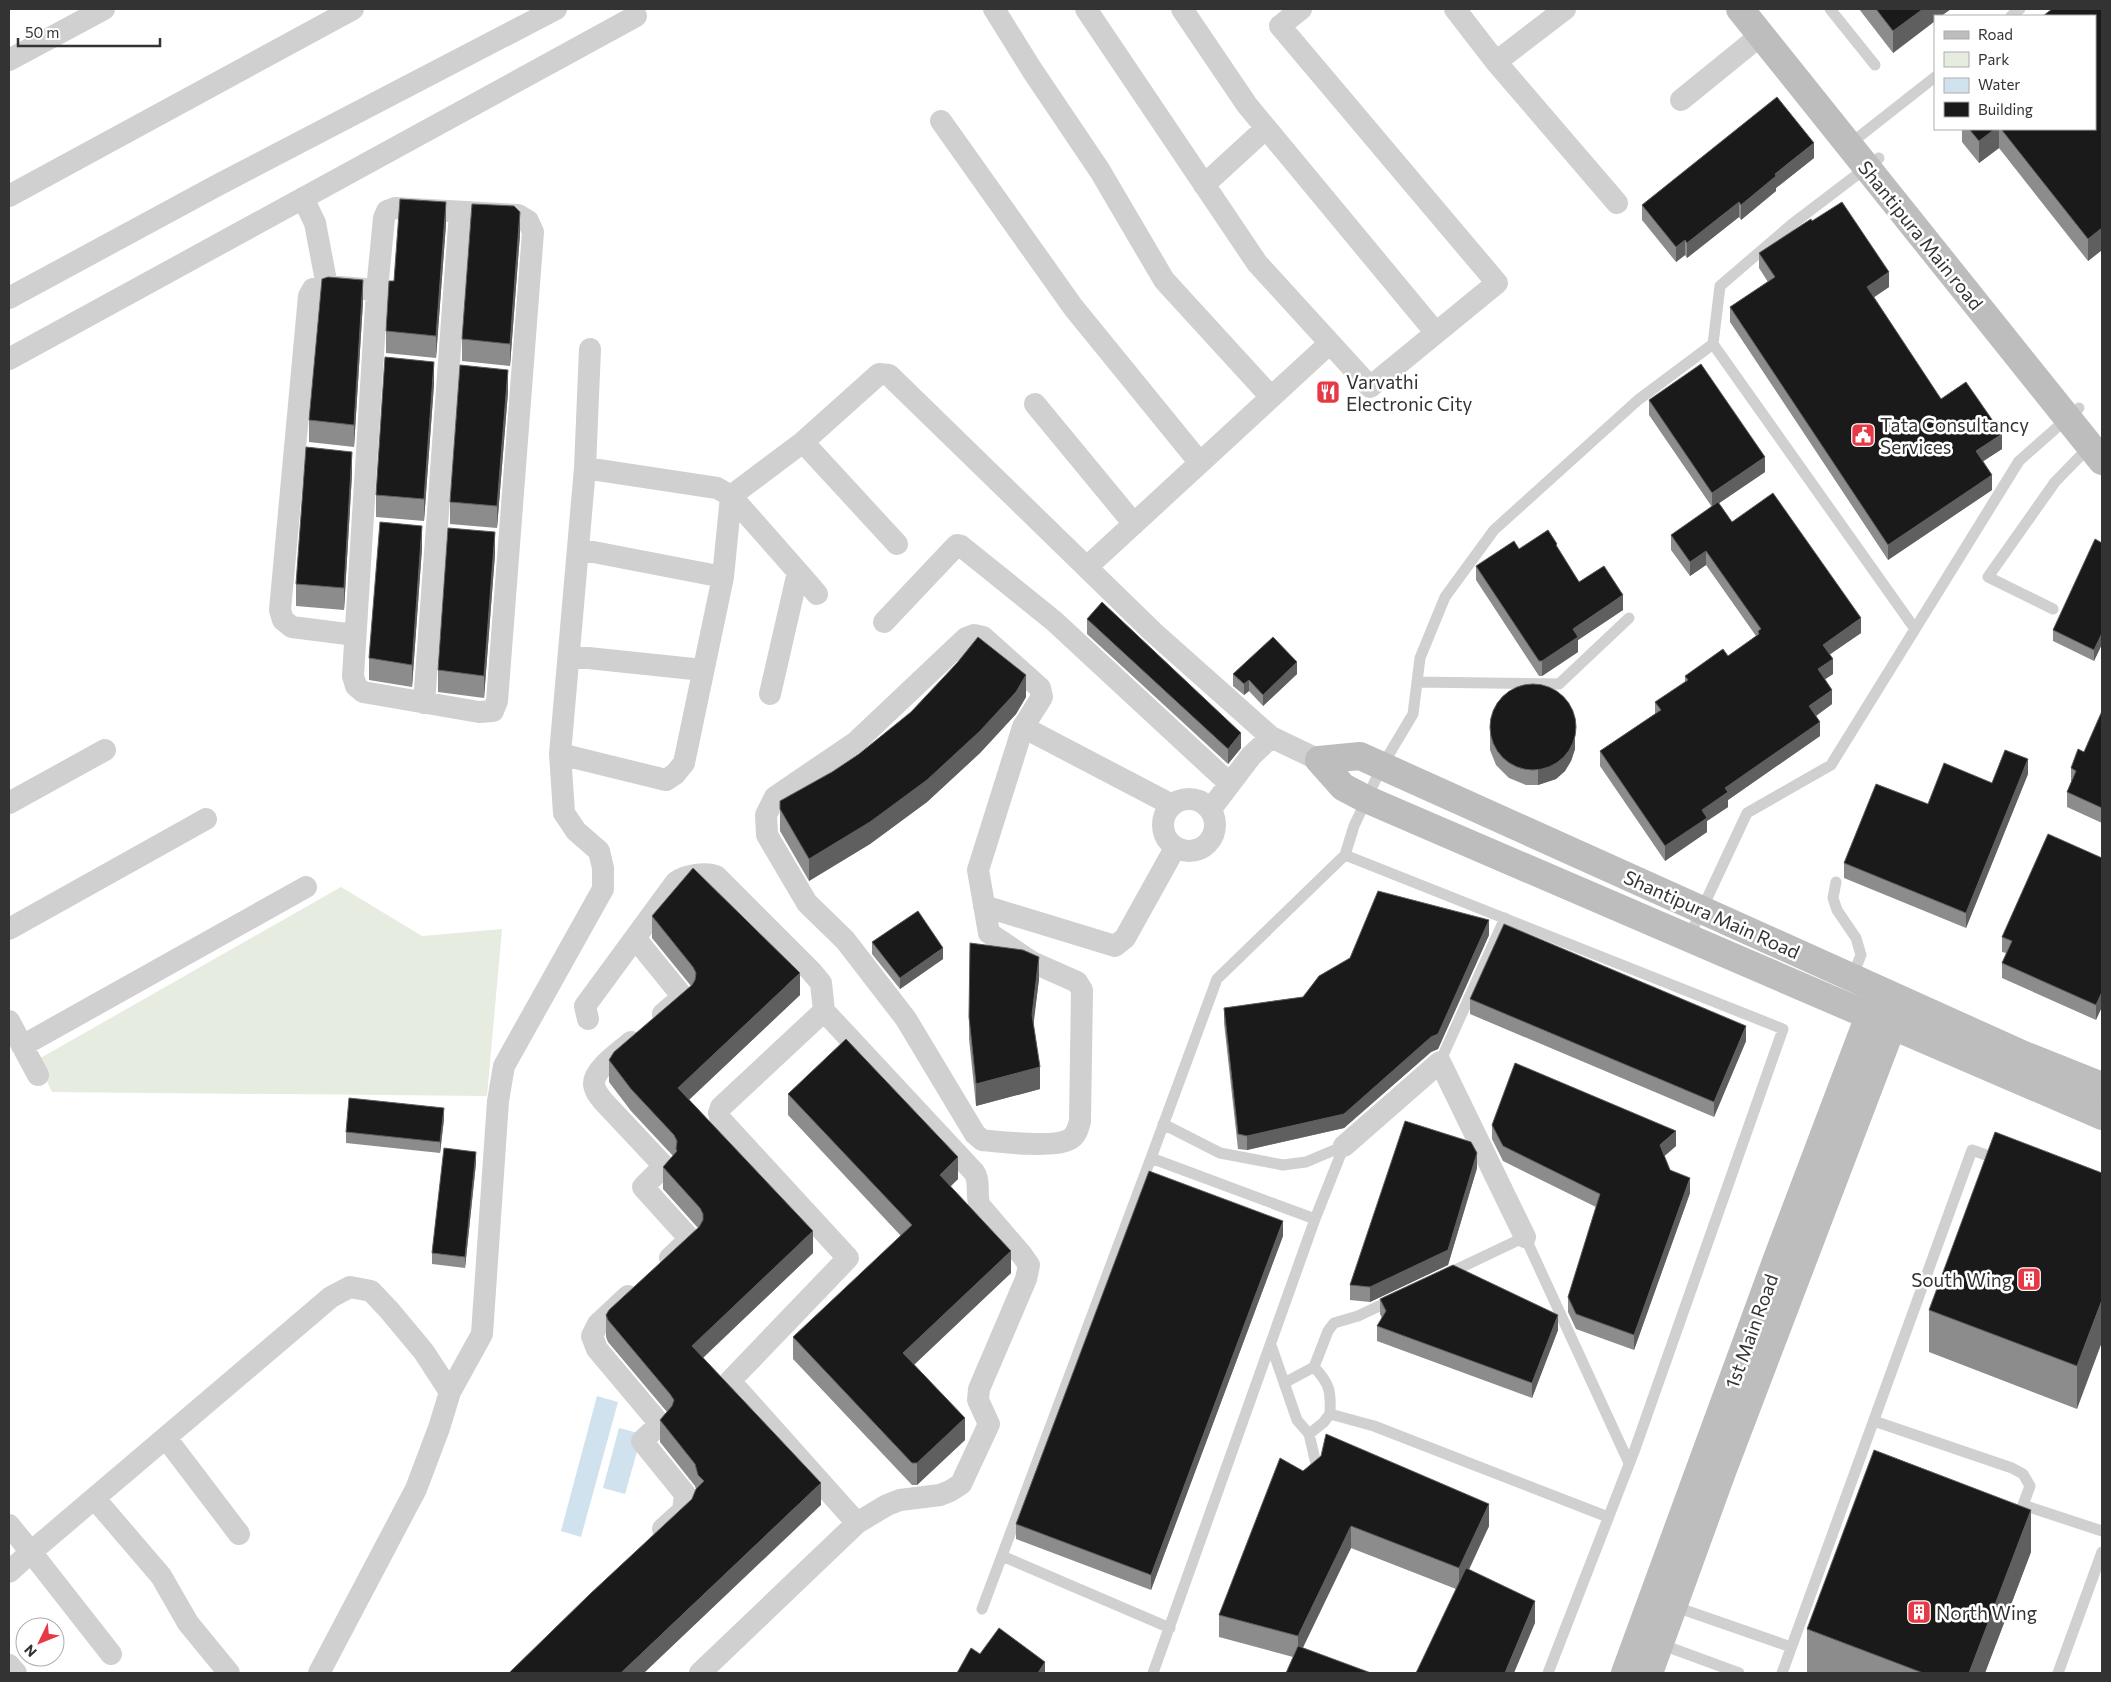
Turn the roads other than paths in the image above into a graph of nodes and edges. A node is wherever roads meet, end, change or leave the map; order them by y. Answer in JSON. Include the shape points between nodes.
{"nodes":[{"id":1,"x":104,"y":9,"type":"edge"},
{"id":2,"x":353,"y":9,"type":"edge"},
{"id":3,"x":556,"y":9,"type":"edge"},
{"id":4,"x":994,"y":9,"type":"edge"},
{"id":5,"x":1086,"y":9,"type":"edge"},
{"id":6,"x":1182,"y":9,"type":"edge"},
{"id":7,"x":1301,"y":9,"type":"edge"},
{"id":8,"x":1455,"y":9,"type":"edge"},
{"id":9,"x":1565,"y":9,"type":"edge"},
{"id":10,"x":1740,"y":9,"type":"edge"},
{"id":11,"x":1830,"y":9,"type":"edge"},
{"id":12,"x":639,"y":11,"type":"edge"},
{"id":13,"x":1759,"y":22,"type":"edge"},
{"id":14,"x":9,"y":60,"type":"edge"},
{"id":15,"x":1496,"y":62,"type":"junction"},
{"id":16,"x":1874,"y":66,"type":"dead end"},
{"id":17,"x":1934,"y":78,"type":"edge"},
{"id":18,"x":1681,"y":100,"type":"dead end"},
{"id":19,"x":940,"y":121,"type":"dead end"},
{"id":20,"x":1266,"y":128,"type":"junction"},
{"id":21,"x":1860,"y":136,"type":"junction"},
{"id":22,"x":1873,"y":163,"type":"junction"},
{"id":23,"x":1204,"y":184,"type":"junction"},
{"id":24,"x":9,"y":196,"type":"edge"},
{"id":25,"x":303,"y":198,"type":"junction"},
{"id":26,"x":1617,"y":202,"type":"dead end"},
{"id":27,"x":460,"y":212,"type":"junction"},
{"id":28,"x":327,"y":286,"type":"junction"},
{"id":29,"x":378,"y":290,"type":"junction"},
{"id":30,"x":9,"y":298,"type":"edge"},
{"id":31,"x":1436,"y":333,"type":"junction"},
{"id":32,"x":1330,"y":343,"type":"junction"},
{"id":33,"x":1713,"y":344,"type":"junction"},
{"id":34,"x":590,"y":348,"type":"dead end"},
{"id":35,"x":9,"y":359,"type":"edge"},
{"id":36,"x":1271,"y":397,"type":"junction"},
{"id":37,"x":1035,"y":404,"type":"dead end"},
{"id":38,"x":2073,"y":413,"type":"junction"},
{"id":39,"x":804,"y":442,"type":"junction"},
{"id":40,"x":2098,"y":448,"type":"edge"},
{"id":41,"x":1200,"y":463,"type":"junction"},
{"id":42,"x":585,"y":468,"type":"junction"},
{"id":43,"x":731,"y":496,"type":"junction"},
{"id":44,"x":1134,"y":524,"type":"junction"},
{"id":45,"x":897,"y":544,"type":"dead end"},
{"id":46,"x":578,"y":549,"type":"junction"},
{"id":47,"x":1087,"y":568,"type":"junction"},
{"id":48,"x":798,"y":572,"type":"junction"},
{"id":49,"x":723,"y":576,"type":"junction"},
{"id":50,"x":817,"y":594,"type":"dead end"},
{"id":51,"x":2054,"y":609,"type":"dead end"},
{"id":52,"x":1629,"y":618,"type":"dead end"},
{"id":53,"x":884,"y":622,"type":"dead end"},
{"id":54,"x":1915,"y":629,"type":"junction"},
{"id":55,"x":355,"y":635,"type":"junction"},
{"id":56,"x":569,"y":656,"type":"junction"},
{"id":57,"x":704,"y":670,"type":"junction"},
{"id":58,"x":1417,"y":682,"type":"junction"},
{"id":59,"x":770,"y":694,"type":"dead end"},
{"id":60,"x":424,"y":703,"type":"junction"},
{"id":61,"x":1023,"y":727,"type":"junction"},
{"id":62,"x":1271,"y":736,"type":"junction"},
{"id":63,"x":105,"y":750,"type":"dead end"},
{"id":64,"x":560,"y":754,"type":"junction"},
{"id":65,"x":1319,"y":760,"type":"junction"},
{"id":66,"x":1382,"y":766,"type":"junction"},
{"id":67,"x":1230,"y":784,"type":"junction"},
{"id":68,"x":1366,"y":798,"type":"junction"},
{"id":69,"x":9,"y":803,"type":"edge"},
{"id":70,"x":1172,"y":806,"type":"junction"},
{"id":71,"x":1210,"y":810,"type":"junction"},
{"id":72,"x":206,"y":819,"type":"dead end"},
{"id":73,"x":1175,"y":848,"type":"junction"},
{"id":74,"x":1345,"y":855,"type":"junction"},
{"id":75,"x":1836,"y":882,"type":"dead end"},
{"id":76,"x":306,"y":887,"type":"dead end"},
{"id":77,"x":984,"y":906,"type":"junction"},
{"id":78,"x":1700,"y":909,"type":"junction"},
{"id":79,"x":1505,"y":918,"type":"junction"},
{"id":80,"x":9,"y":929,"type":"edge"},
{"id":81,"x":635,"y":938,"type":"junction"},
{"id":82,"x":1688,"y":939,"type":"junction"},
{"id":83,"x":1852,"y":978,"type":"junction"},
{"id":84,"x":1890,"y":994,"type":"junction"},
{"id":85,"x":824,"y":1011,"type":"junction"},
{"id":86,"x":588,"y":1020,"type":"dead end"},
{"id":87,"x":1880,"y":1020,"type":"junction"},
{"id":88,"x":9,"y":1021,"type":"edge"},
{"id":89,"x":22,"y":1046,"type":"junction"},
{"id":90,"x":1440,"y":1062,"type":"junction"},
{"id":91,"x":38,"y":1075,"type":"dead end"},
{"id":92,"x":2102,"y":1086,"type":"edge"},
{"id":93,"x":2102,"y":1116,"type":"edge"},
{"id":94,"x":1163,"y":1124,"type":"junction"},
{"id":95,"x":1344,"y":1146,"type":"junction"},
{"id":96,"x":1151,"y":1158,"type":"junction"},
{"id":97,"x":2009,"y":1164,"type":"edge"},
{"id":98,"x":1316,"y":1219,"type":"junction"},
{"id":99,"x":1526,"y":1237,"type":"junction"},
{"id":100,"x":1437,"y":1278,"type":"edge"},
{"id":101,"x":1402,"y":1295,"type":"edge"},
{"id":102,"x":1271,"y":1345,"type":"junction"},
{"id":103,"x":1314,"y":1367,"type":"junction"},
{"id":104,"x":1284,"y":1383,"type":"junction"},
{"id":105,"x":450,"y":1392,"type":"junction"},
{"id":106,"x":1330,"y":1414,"type":"junction"},
{"id":107,"x":1874,"y":1421,"type":"junction"},
{"id":108,"x":1308,"y":1434,"type":"junction"},
{"id":109,"x":166,"y":1438,"type":"junction"},
{"id":110,"x":1629,"y":1463,"type":"junction"},
{"id":111,"x":1316,"y":1468,"type":"edge"},
{"id":112,"x":95,"y":1499,"type":"junction"},
{"id":113,"x":2023,"y":1505,"type":"junction"},
{"id":114,"x":1608,"y":1517,"type":"junction"},
{"id":115,"x":2006,"y":1521,"type":"edge"},
{"id":116,"x":858,"y":1523,"type":"junction"},
{"id":117,"x":9,"y":1525,"type":"edge"},
{"id":118,"x":2102,"y":1531,"type":"edge"},
{"id":119,"x":239,"y":1534,"type":"dead end"},
{"id":120,"x":646,"y":1545,"type":"edge"},
{"id":121,"x":31,"y":1552,"type":"junction"},
{"id":122,"x":2102,"y":1552,"type":"edge"},
{"id":123,"x":1002,"y":1556,"type":"junction"},
{"id":124,"x":9,"y":1572,"type":"edge"},
{"id":125,"x":1673,"y":1606,"type":"junction"},
{"id":126,"x":982,"y":1609,"type":"dead end"},
{"id":127,"x":1170,"y":1628,"type":"junction"},
{"id":128,"x":1660,"y":1644,"type":"junction"},
{"id":129,"x":1791,"y":1647,"type":"junction"},
{"id":130,"x":111,"y":1654,"type":"dead end"},
{"id":131,"x":9,"y":1664,"type":"edge"},
{"id":132,"x":16,"y":1673,"type":"edge"},
{"id":133,"x":229,"y":1673,"type":"edge"},
{"id":134,"x":319,"y":1673,"type":"edge"},
{"id":135,"x":700,"y":1673,"type":"edge"},
{"id":136,"x":1153,"y":1673,"type":"edge"},
{"id":137,"x":1548,"y":1673,"type":"edge"},
{"id":138,"x":1625,"y":1673,"type":"edge"},
{"id":139,"x":1649,"y":1673,"type":"edge"},
{"id":140,"x":1738,"y":1673,"type":"edge"},
{"id":141,"x":1782,"y":1673,"type":"edge"},
{"id":142,"x":2058,"y":1673,"type":"edge"}],
"edges":[{"from":1,"to":14,"type":"street"},
{"from":2,"to":24,"type":"street"},
{"from":3,"to":30,"type":"street"},
{"from":4,"to":36,"type":"street","via":[[1100,171],[1164,280]]},
{"from":5,"to":23,"type":"street"},
{"from":6,"to":20,"type":"street"},
{"from":7,"to":31,"type":"street","via":[[1280,26],[1497,283]]},
{"from":8,"to":15,"type":"street"},
{"from":9,"to":15,"type":"street"},
{"from":10,"to":13,"type":"street","name":"Shantipura Main road"},
{"from":11,"to":16,"type":"lane"},
{"from":12,"to":25,"type":"street"},
{"from":13,"to":18,"type":"street"},
{"from":13,"to":21,"type":"street","name":"Shantipura Main Road"},
{"from":13,"to":22,"type":"street","name":"Shantipura Main road"},
{"from":15,"to":26,"type":"street"},
{"from":17,"to":21,"type":"lane"},
{"from":19,"to":41,"type":"street","via":[[1073,307]]},
{"from":20,"to":23,"type":"street"},
{"from":20,"to":31,"type":"street"},
{"from":21,"to":22,"type":"street","name":"Shantipura Main Road"},
{"from":22,"to":33,"type":"lane","via":[[1791,225],[1720,286]]},
{"from":22,"to":38,"type":"street","name":"Shantipura Main Road"},
{"from":23,"to":32,"type":"street","via":[[1257,263]]},
{"from":25,"to":28,"type":"street","via":[[315,223]]},
{"from":25,"to":35,"type":"street"},
{"from":27,"to":29,"type":"street","via":[[395,208],[387,211]]},
{"from":27,"to":60,"type":"street"},
{"from":27,"to":60,"type":"street","via":[[518,215],[528,220],[533,232],[512,379],[500,541],[498,701],[493,711],[479,712]]},
{"from":28,"to":29,"type":"street"},
{"from":28,"to":55,"type":"street","via":[[313,288],[309,296],[303,455],[280,610],[283,620],[292,627]]},
{"from":29,"to":55,"type":"street","via":[[382,366],[357,461],[371,529]]},
{"from":31,"to":32,"type":"street","via":[[1370,387]]},
{"from":32,"to":36,"type":"street"},
{"from":33,"to":54,"type":"lane"},
{"from":33,"to":58,"type":"lane","via":[[1638,400],[1494,530],[1445,597],[1420,658]]},
{"from":34,"to":42,"type":"street"},
{"from":36,"to":41,"type":"street"},
{"from":37,"to":44,"type":"street"},
{"from":38,"to":40,"type":"street","name":"Shantipura Main Road"},
{"from":38,"to":54,"type":"lane","via":[[2020,460]]},
{"from":39,"to":43,"type":"street"},
{"from":39,"to":45,"type":"street"},
{"from":39,"to":47,"type":"street","via":[[867,383],[879,374],[889,375]]},
{"from":40,"to":51,"type":"lane","via":[[2054,482],[1988,577]]},
{"from":41,"to":44,"type":"street"},
{"from":42,"to":43,"type":"street","via":[[717,488]]},
{"from":42,"to":46,"type":"street"},
{"from":43,"to":48,"type":"street"},
{"from":43,"to":49,"type":"street"},
{"from":44,"to":47,"type":"street"},
{"from":46,"to":49,"type":"street"},
{"from":46,"to":56,"type":"street"},
{"from":47,"to":62,"type":"street","via":[[1153,632]]},
{"from":48,"to":50,"type":"street"},
{"from":48,"to":59,"type":"street"},
{"from":49,"to":57,"type":"street"},
{"from":52,"to":58,"type":"lane","via":[[1559,684]]},
{"from":53,"to":67,"type":"street","via":[[954,548],[961,546],[1054,621]]},
{"from":54,"to":78,"type":"lane","via":[[1831,765],[1747,813]]},
{"from":55,"to":60,"type":"street","via":[[353,676],[356,686],[363,692]]},
{"from":56,"to":57,"type":"street"},
{"from":56,"to":64,"type":"street"},
{"from":57,"to":64,"type":"street","via":[[684,763],[666,780]]},
{"from":58,"to":66,"type":"lane","via":[[1413,714]]},
{"from":61,"to":70,"type":"street"},
{"from":61,"to":77,"type":"street","via":[[978,870]]},
{"from":61,"to":77,"type":"street","via":[[1042,697],[1040,688],[983,637],[974,635],[966,638],[856,742],[775,797],[766,815],[767,835],[807,904],[845,940],[906,1019],[976,1134],[982,1140],[1058,1144],[1070,1140],[1078,1132],[1080,1121],[1082,990],[1077,982],[1032,962],[989,933]]},
{"from":62,"to":65,"type":"street"},
{"from":62,"to":67,"type":"street"},
{"from":63,"to":69,"type":"street"},
{"from":64,"to":105,"type":"street","via":[[564,813],[576,831],[599,851],[603,889],[504,1066],[498,1101],[482,1334]]},
{"from":65,"to":66,"type":"street","name":"Shantipura Main Road","via":[[1360,756]]},
{"from":65,"to":68,"type":"street","via":[[1343,787]]},
{"from":66,"to":68,"type":"lane"},
{"from":66,"to":78,"type":"street","name":"Shantipura Main Road"},
{"from":67,"to":71,"type":"street"},
{"from":68,"to":74,"type":"lane"},
{"from":68,"to":82,"type":"street"},
{"from":70,"to":71,"type":"street","via":[[1187,799],[1196,800]]},
{"from":70,"to":73,"type":"street","via":[[1166,812],[1163,829],[1165,837]]},
{"from":71,"to":73,"type":"street","via":[[1214,826],[1208,842],[1194,851]]},
{"from":72,"to":80,"type":"street"},
{"from":73,"to":77,"type":"street","via":[[1125,938],[1115,946]]},
{"from":74,"to":79,"type":"lane"},
{"from":74,"to":94,"type":"lane","via":[[1218,979]]},
{"from":75,"to":83,"type":"lane","via":[[1833,898],[1837,910],[1856,938],[1861,955]]},
{"from":76,"to":89,"type":"street"},
{"from":78,"to":82,"type":"lane"},
{"from":78,"to":83,"type":"street","name":"Shantipura Main Road"},
{"from":79,"to":90,"type":"lane"},
{"from":79,"to":110,"type":"lane","via":[[1783,1029]]},
{"from":81,"to":85,"type":"street","via":[[676,882],[709,873],[716,876],[811,971],[820,983]]},
{"from":81,"to":86,"type":"street","via":[[585,1006]]},
{"from":81,"to":120,"type":"street","via":[[683,996],[605,1065],[594,1085],[603,1101],[664,1166],[643,1187],[690,1239],[598,1324],[592,1336],[597,1349],[660,1424],[642,1441],[685,1494],[683,1511]]},
{"from":82,"to":87,"type":"street"},
{"from":83,"to":84,"type":"street","name":"Shantipura Main Road"},
{"from":84,"to":87,"type":"street","name":"1st Main Road"},
{"from":84,"to":92,"type":"street","name":"Shantipura Main Road","via":[[2024,1055]]},
{"from":85,"to":116,"type":"street","via":[[974,1172],[978,1177],[977,1200],[980,1206],[1029,1265],[979,1389],[978,1400],[989,1424],[961,1484],[940,1495],[900,1500]]},
{"from":85,"to":116,"type":"street","via":[[721,1107],[719,1113],[848,1258],[730,1381]]},
{"from":87,"to":93,"type":"street"},
{"from":87,"to":125,"type":"street","name":"1st Main Road"},
{"from":87,"to":138,"type":"street","name":"1st Main Road","via":[[1778,1256]]},
{"from":88,"to":89,"type":"street"},
{"from":89,"to":91,"type":"street"},
{"from":90,"to":95,"type":"street"},
{"from":90,"to":99,"type":"street"},
{"from":94,"to":95,"type":"lane","via":[[1220,1153],[1282,1165],[1306,1162]]},
{"from":94,"to":96,"type":"lane"},
{"from":95,"to":98,"type":"lane"},
{"from":96,"to":98,"type":"lane"},
{"from":96,"to":123,"type":"lane"},
{"from":97,"to":107,"type":"lane","via":[[1972,1150]]},
{"from":98,"to":102,"type":"lane"},
{"from":99,"to":100,"type":"lane"},
{"from":99,"to":110,"type":"lane"},
{"from":101,"to":103,"type":"lane","via":[[1358,1316],[1334,1323]]},
{"from":102,"to":104,"type":"lane"},
{"from":102,"to":127,"type":"lane"},
{"from":103,"to":104,"type":"lane"},
{"from":103,"to":106,"type":"lane","via":[[1325,1378],[1331,1393]]},
{"from":104,"to":108,"type":"lane","via":[[1297,1420]]},
{"from":105,"to":109,"type":"street","via":[[424,1352],[371,1291],[350,1287],[331,1297]]},
{"from":105,"to":134,"type":"street","via":[[416,1489]]},
{"from":106,"to":108,"type":"lane"},
{"from":106,"to":114,"type":"lane","via":[[1374,1426]]},
{"from":107,"to":113,"type":"lane","via":[[2023,1474],[2030,1486]]},
{"from":107,"to":129,"type":"lane","via":[[1861,1471]]},
{"from":108,"to":111,"type":"lane"},
{"from":109,"to":112,"type":"street"},
{"from":109,"to":119,"type":"street"},
{"from":110,"to":114,"type":"lane"},
{"from":112,"to":121,"type":"street"},
{"from":112,"to":133,"type":"street","via":[[160,1576],[188,1623]]},
{"from":113,"to":115,"type":"lane","via":[[2012,1521]]},
{"from":113,"to":118,"type":"lane"},
{"from":114,"to":137,"type":"lane"},
{"from":116,"to":135,"type":"street"},
{"from":117,"to":121,"type":"street"},
{"from":121,"to":124,"type":"street"},
{"from":121,"to":130,"type":"street"},
{"from":122,"to":142,"type":"lane"},
{"from":123,"to":126,"type":"lane"},
{"from":123,"to":127,"type":"lane"},
{"from":125,"to":128,"type":"street","name":"1st Main Road"},
{"from":125,"to":129,"type":"lane"},
{"from":127,"to":136,"type":"lane"},
{"from":128,"to":139,"type":"street","name":"1st Main Road"},
{"from":128,"to":140,"type":"lane"},
{"from":129,"to":141,"type":"lane"},
{"from":131,"to":132,"type":"street"}]}
